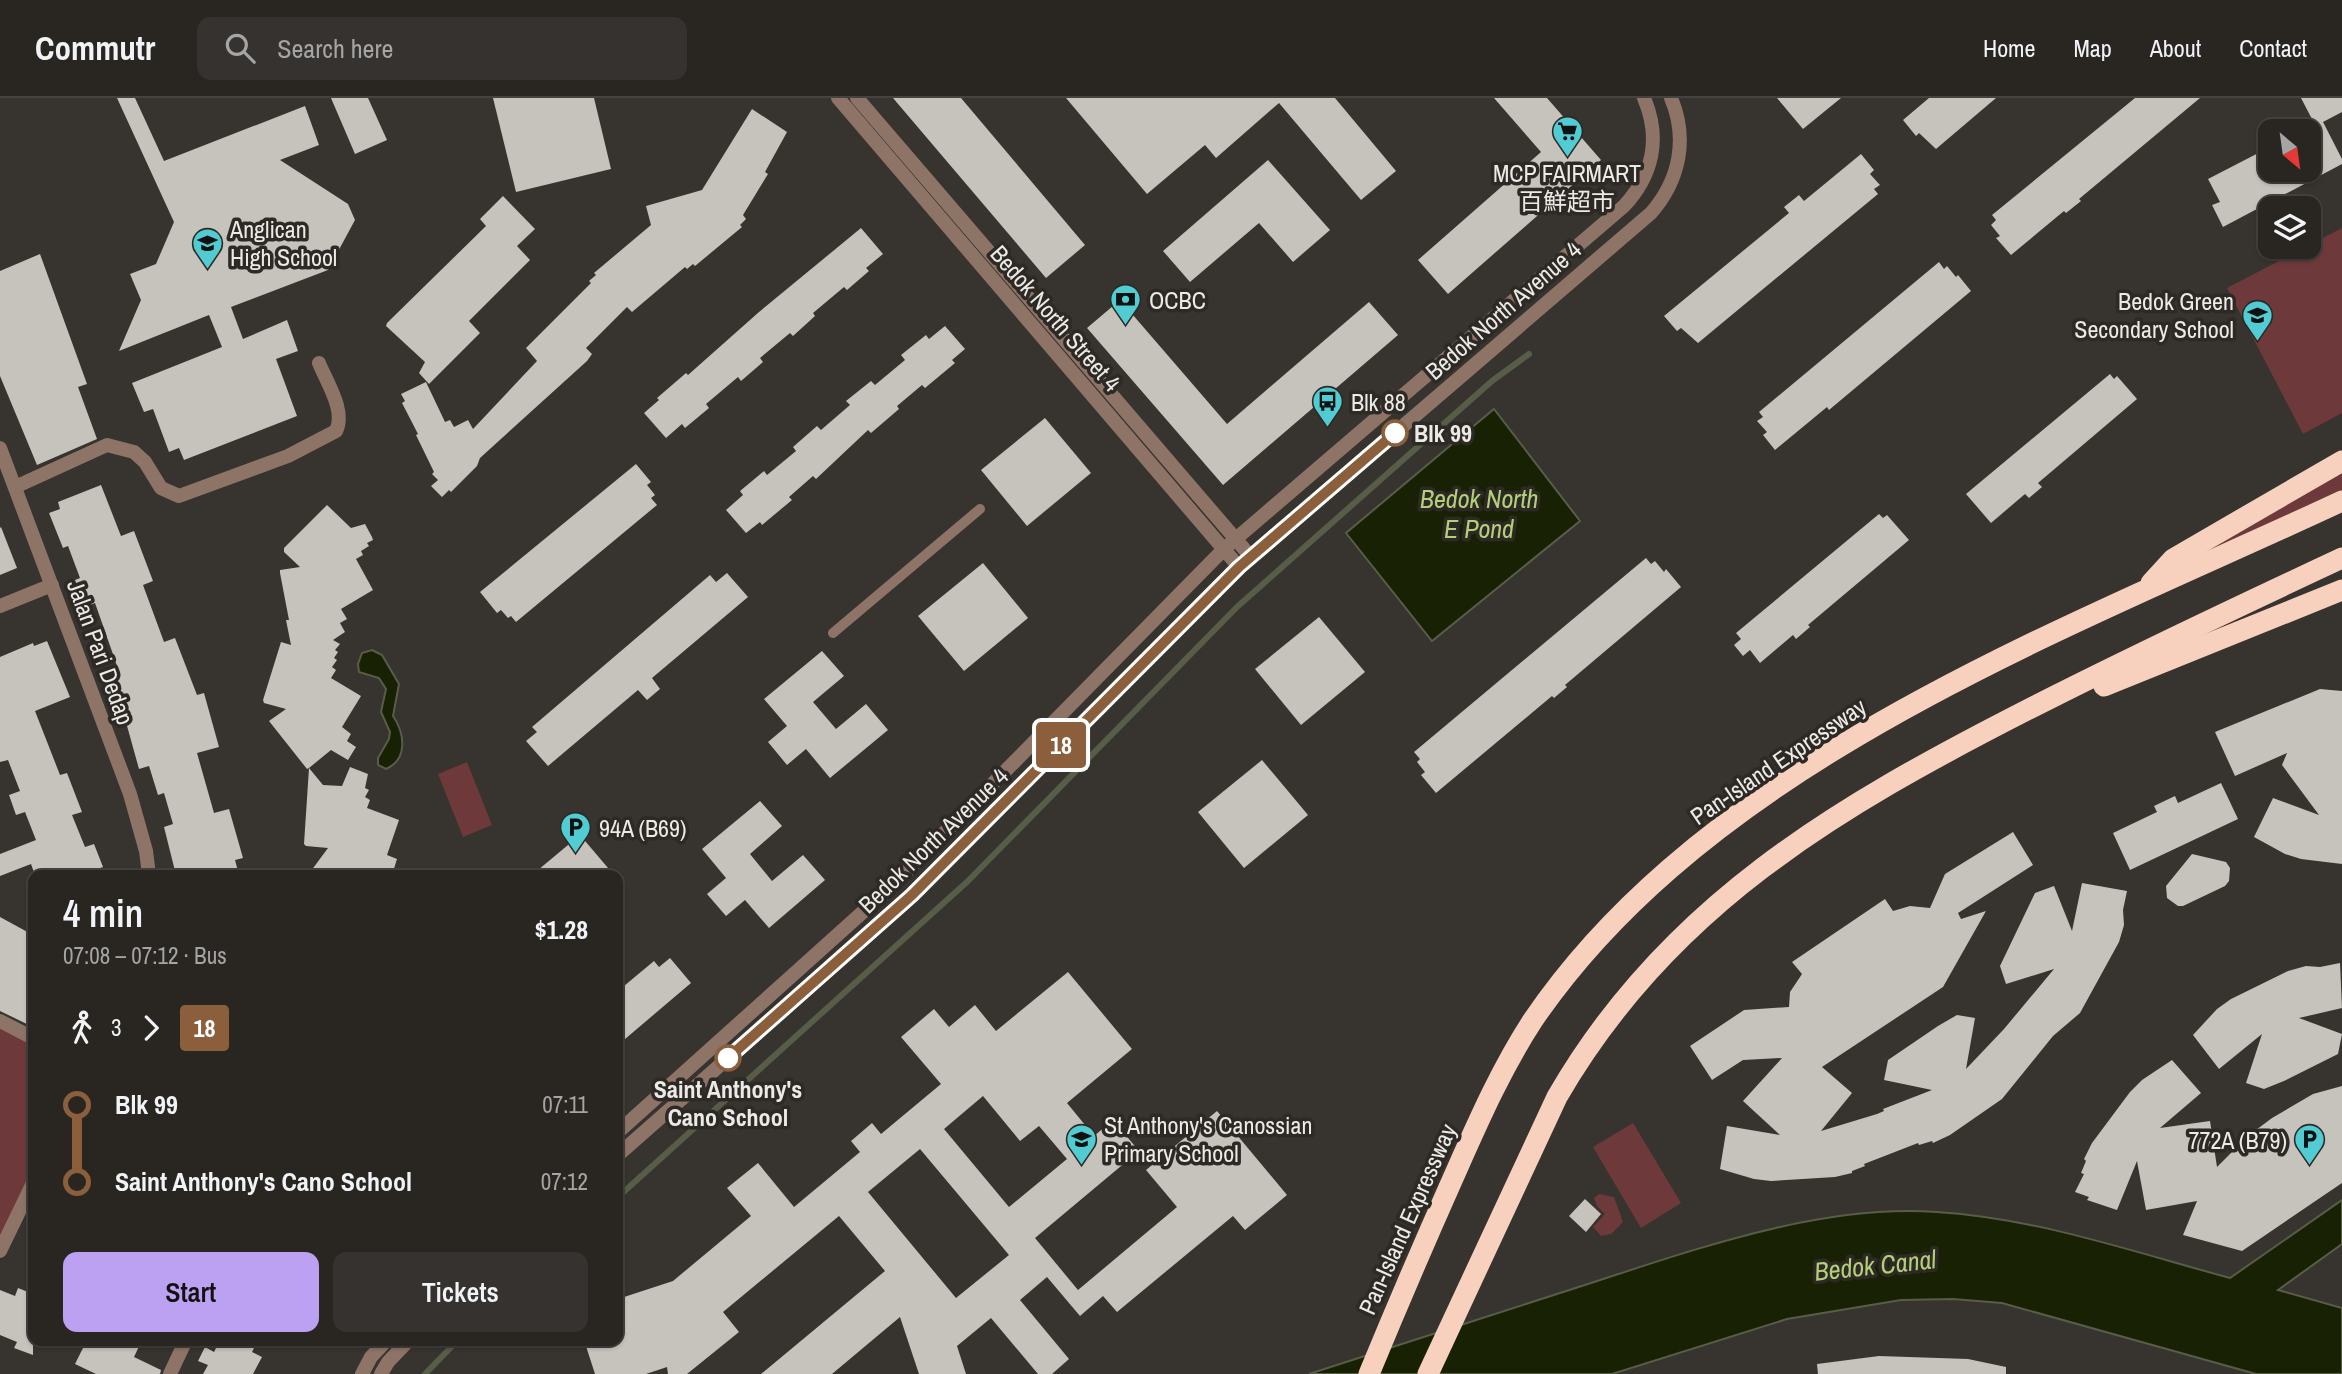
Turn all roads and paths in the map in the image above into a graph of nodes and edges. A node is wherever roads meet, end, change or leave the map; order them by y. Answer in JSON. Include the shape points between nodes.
{"nodes":[{"id":1,"x":838,"y":98,"type":"edge"},
{"id":2,"x":857,"y":98,"type":"edge"},
{"id":3,"x":1644,"y":98,"type":"edge"},
{"id":4,"x":1671,"y":98,"type":"edge"},
{"id":5,"x":319,"y":363,"type":"dead end"},
{"id":6,"x":0,"y":447,"type":"edge"},
{"id":7,"x":2342,"y":461,"type":"edge"},
{"id":8,"x":15,"y":487,"type":"junction"},
{"id":9,"x":2342,"y":501,"type":"edge"},
{"id":10,"x":980,"y":509,"type":"dead end"},
{"id":11,"x":1229,"y":544,"type":"junction"},
{"id":12,"x":1251,"y":557,"type":"junction"},
{"id":13,"x":2342,"y":558,"type":"edge"},
{"id":14,"x":1239,"y":567,"type":"junction"},
{"id":15,"x":52,"y":585,"type":"junction"},
{"id":16,"x":2144,"y":590,"type":"junction"},
{"id":17,"x":2342,"y":590,"type":"edge"},
{"id":18,"x":0,"y":606,"type":"edge"},
{"id":19,"x":833,"y":633,"type":"dead end"},
{"id":20,"x":1967,"y":741,"type":"junction"},
{"id":21,"x":148,"y":870,"type":"edge"},
{"id":22,"x":0,"y":1021,"type":"edge"},
{"id":23,"x":28,"y":1035,"type":"edge"},
{"id":24,"x":623,"y":1128,"type":"edge"},
{"id":25,"x":623,"y":1151,"type":"edge"},
{"id":26,"x":28,"y":1193,"type":"edge"},
{"id":27,"x":0,"y":1251,"type":"edge"},
{"id":28,"x":183,"y":1346,"type":"edge"},
{"id":29,"x":381,"y":1346,"type":"edge"},
{"id":30,"x":403,"y":1346,"type":"edge"},
{"id":31,"x":170,"y":1374,"type":"edge"},
{"id":32,"x":362,"y":1374,"type":"edge"},
{"id":33,"x":381,"y":1374,"type":"edge"},
{"id":34,"x":1369,"y":1374,"type":"edge"},
{"id":35,"x":1428,"y":1374,"type":"edge"}],
"edges":[{"from":1,"to":11,"type":"street","name":"Bedok North Street 4"},
{"from":2,"to":11,"type":"street","name":"Bedok North Street 4"},
{"from":3,"to":11,"type":"street","name":"Bedok North Avenue 4","via":[[1654,142],[1648,170],[1634,196]]},
{"from":4,"to":12,"type":"street","name":"Bedok North Avenue 4","via":[[1679,125],[1679,159],[1667,192],[1651,213]]},
{"from":5,"to":8,"type":"street","via":[[339,414],[339,426],[288,456],[179,496],[161,488],[134,452],[107,445]]},
{"from":6,"to":8,"type":"street","name":"Jalan Pari Dedap"},
{"from":7,"to":16,"type":"highway","via":[[2173,559]]},
{"from":8,"to":15,"type":"street","name":"Jalan Pari Dedap"},
{"from":9,"to":16,"type":"highway","name":"Pan-Island Expressway"},
{"from":10,"to":19,"type":"lane"},
{"from":11,"to":12,"type":"street","name":"Bedok North Street 4"},
{"from":11,"to":14,"type":"street","name":"Bedok North Street 4"},
{"from":11,"to":24,"type":"street","name":"Bedok North Avenue 4","via":[[894,884]]},
{"from":12,"to":14,"type":"street","name":"Bedok North Avenue 4"},
{"from":13,"to":20,"type":"highway"},
{"from":14,"to":25,"type":"street","name":"Bedok North Avenue 4","via":[[905,902]]},
{"from":15,"to":18,"type":"street"},
{"from":15,"to":21,"type":"street","name":"Jalan Pari Dedap","via":[[130,794]]},
{"from":16,"to":34,"type":"highway","name":"Pan-Island Expressway","via":[[1934,694],[1843,745],[1698,845],[1604,933],[1566,977],[1511,1056]]},
{"from":17,"to":20,"type":"highway"},
{"from":20,"to":35,"type":"highway","via":[[1780,853],[1695,922],[1641,978],[1578,1060],[1557,1097]]},
{"from":22,"to":23,"type":"street"},
{"from":26,"to":27,"type":"street"},
{"from":28,"to":31,"type":"street"},
{"from":29,"to":32,"type":"street"},
{"from":30,"to":33,"type":"street"}]}
